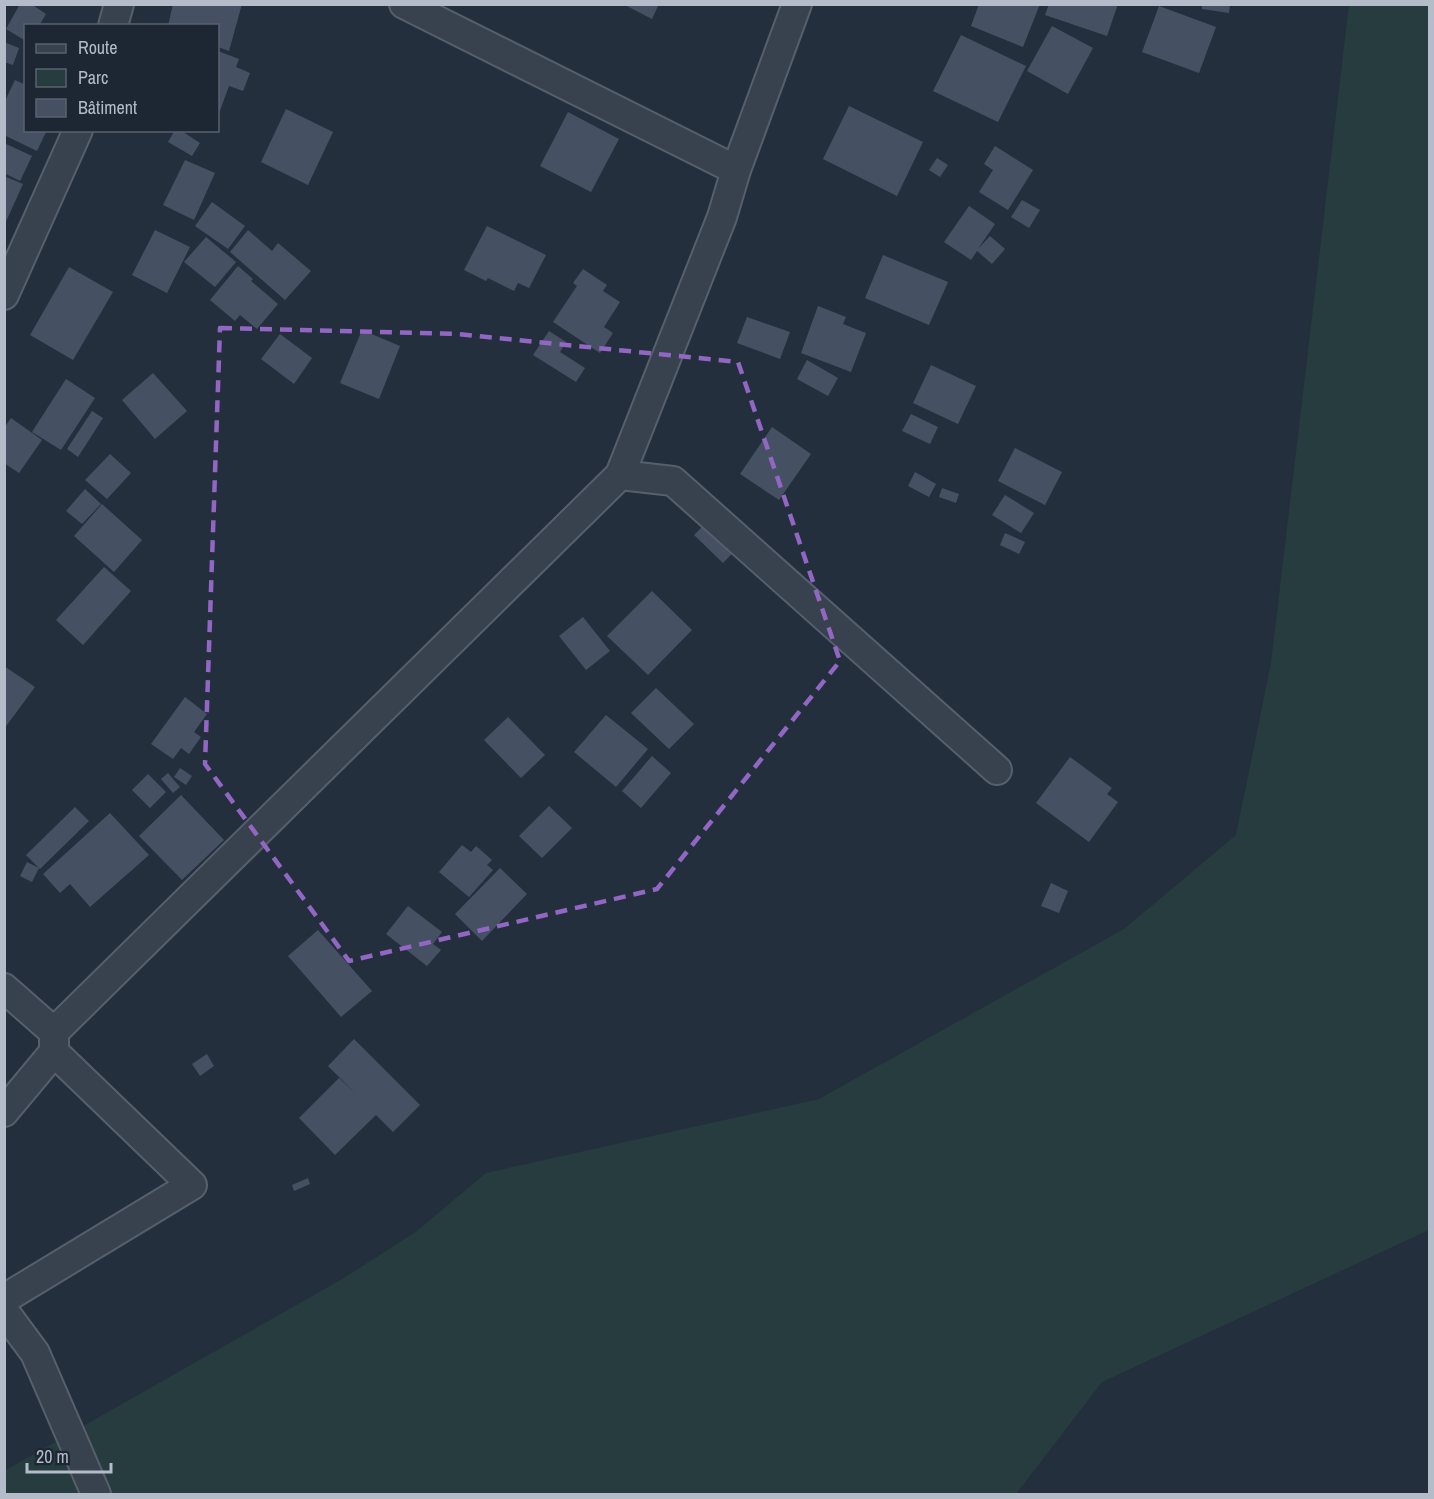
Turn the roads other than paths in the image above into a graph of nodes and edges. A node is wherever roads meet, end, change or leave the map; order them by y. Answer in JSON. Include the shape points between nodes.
{"nodes":[{"id":1,"x":119,"y":4,"type":"edge"},
{"id":2,"x":404,"y":4,"type":"edge"},
{"id":3,"x":797,"y":4,"type":"edge"},
{"id":4,"x":114,"y":24,"type":"edge"},
{"id":5,"x":77,"y":132,"type":"edge"},
{"id":6,"x":736,"y":170,"type":"junction"},
{"id":7,"x":4,"y":295,"type":"edge"},
{"id":8,"x":620,"y":475,"type":"junction"},
{"id":9,"x":997,"y":770,"type":"dead end"},
{"id":10,"x":4,"y":988,"type":"edge"},
{"id":11,"x":54,"y":1042,"type":"junction"},
{"id":12,"x":4,"y":1112,"type":"edge"},
{"id":13,"x":4,"y":1299,"type":"edge"},
{"id":14,"x":4,"y":1311,"type":"edge"},
{"id":15,"x":96,"y":1494,"type":"edge"}],
"edges":[{"from":1,"to":4,"type":"street"},
{"from":2,"to":6,"type":"street"},
{"from":3,"to":6,"type":"street"},
{"from":5,"to":7,"type":"street"},
{"from":6,"to":8,"type":"street","via":[[722,217]]},
{"from":8,"to":9,"type":"street","via":[[673,481]]},
{"from":8,"to":11,"type":"street"},
{"from":10,"to":11,"type":"street"},
{"from":11,"to":12,"type":"street"},
{"from":11,"to":13,"type":"street","via":[[192,1185]]},
{"from":14,"to":15,"type":"street","via":[[35,1353]]}]}
